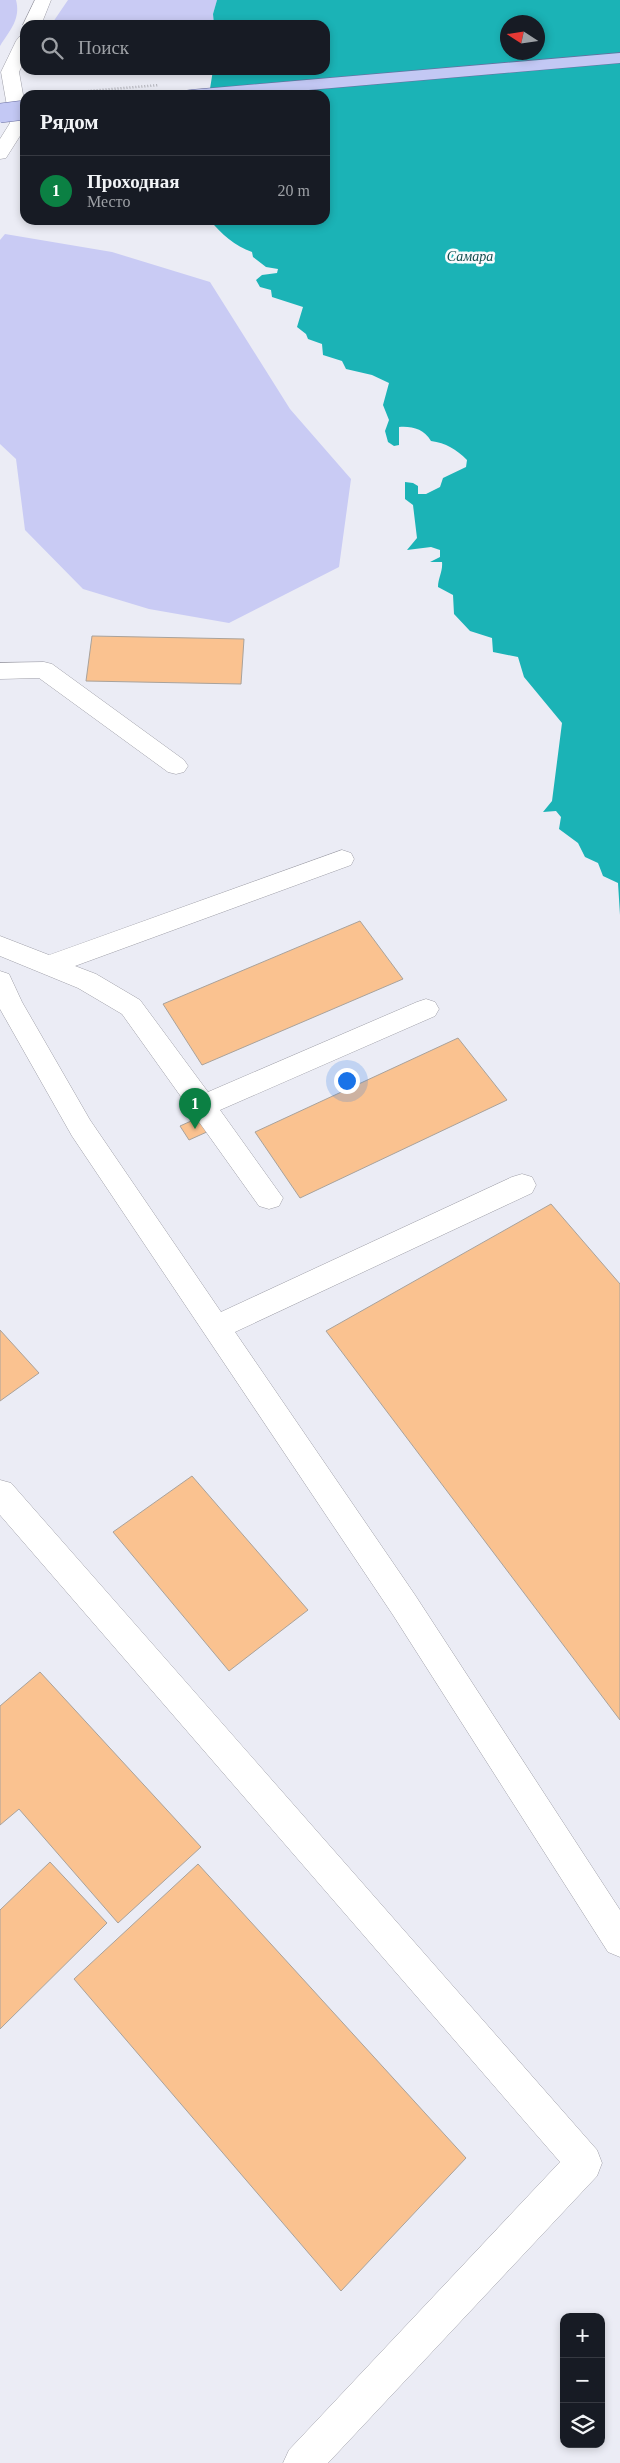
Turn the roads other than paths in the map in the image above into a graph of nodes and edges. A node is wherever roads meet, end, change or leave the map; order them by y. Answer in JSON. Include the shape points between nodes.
{"nodes":[{"id":1,"x":43,"y":0,"type":"edge"},
{"id":2,"x":34,"y":20,"type":"edge"},
{"id":3,"x":20,"y":51,"type":"edge"},
{"id":4,"x":620,"y":58,"type":"edge"},
{"id":5,"x":248,"y":90,"type":"edge"},
{"id":6,"x":20,"y":111,"type":"edge"},
{"id":7,"x":0,"y":113,"type":"edge"},
{"id":8,"x":0,"y":154,"type":"edge"},
{"id":9,"x":0,"y":671,"type":"edge"},
{"id":10,"x":176,"y":766,"type":"dead end"},
{"id":11,"x":342,"y":859,"type":"dead end"},
{"id":12,"x":0,"y":946,"type":"edge"},
{"id":13,"x":49,"y":965,"type":"junction"},
{"id":14,"x":0,"y":981,"type":"edge"},
{"id":15,"x":426,"y":1009,"type":"dead end"},
{"id":16,"x":202,"y":1106,"type":"junction"},
{"id":17,"x":522,"y":1184,"type":"dead end"},
{"id":18,"x":269,"y":1198,"type":"dead end"},
{"id":19,"x":215,"y":1328,"type":"junction"},
{"id":20,"x":0,"y":1493,"type":"edge"},
{"id":21,"x":620,"y":1940,"type":"edge"},
{"id":22,"x":302,"y":2463,"type":"edge"}],
"edges":[{"from":1,"to":2,"type":"lane"},
{"from":3,"to":8,"type":"lane","via":[[10,72],[19,123]]},
{"from":4,"to":5,"type":"main road"},
{"from":6,"to":7,"type":"main road","bridge":true},
{"from":9,"to":10,"type":"lane","via":[[44,670]]},
{"from":11,"to":13,"type":"lane"},
{"from":12,"to":13,"type":"lane"},
{"from":13,"to":16,"type":"lane","via":[[87,981],[131,1007]]},
{"from":14,"to":19,"type":"lane","via":[[81,1128]]},
{"from":15,"to":16,"type":"lane"},
{"from":16,"to":18,"type":"lane"},
{"from":17,"to":19,"type":"lane"},
{"from":19,"to":21,"type":"lane","via":[[404,1605]]},
{"from":20,"to":22,"type":"lane","via":[[584,2163]]}]}
